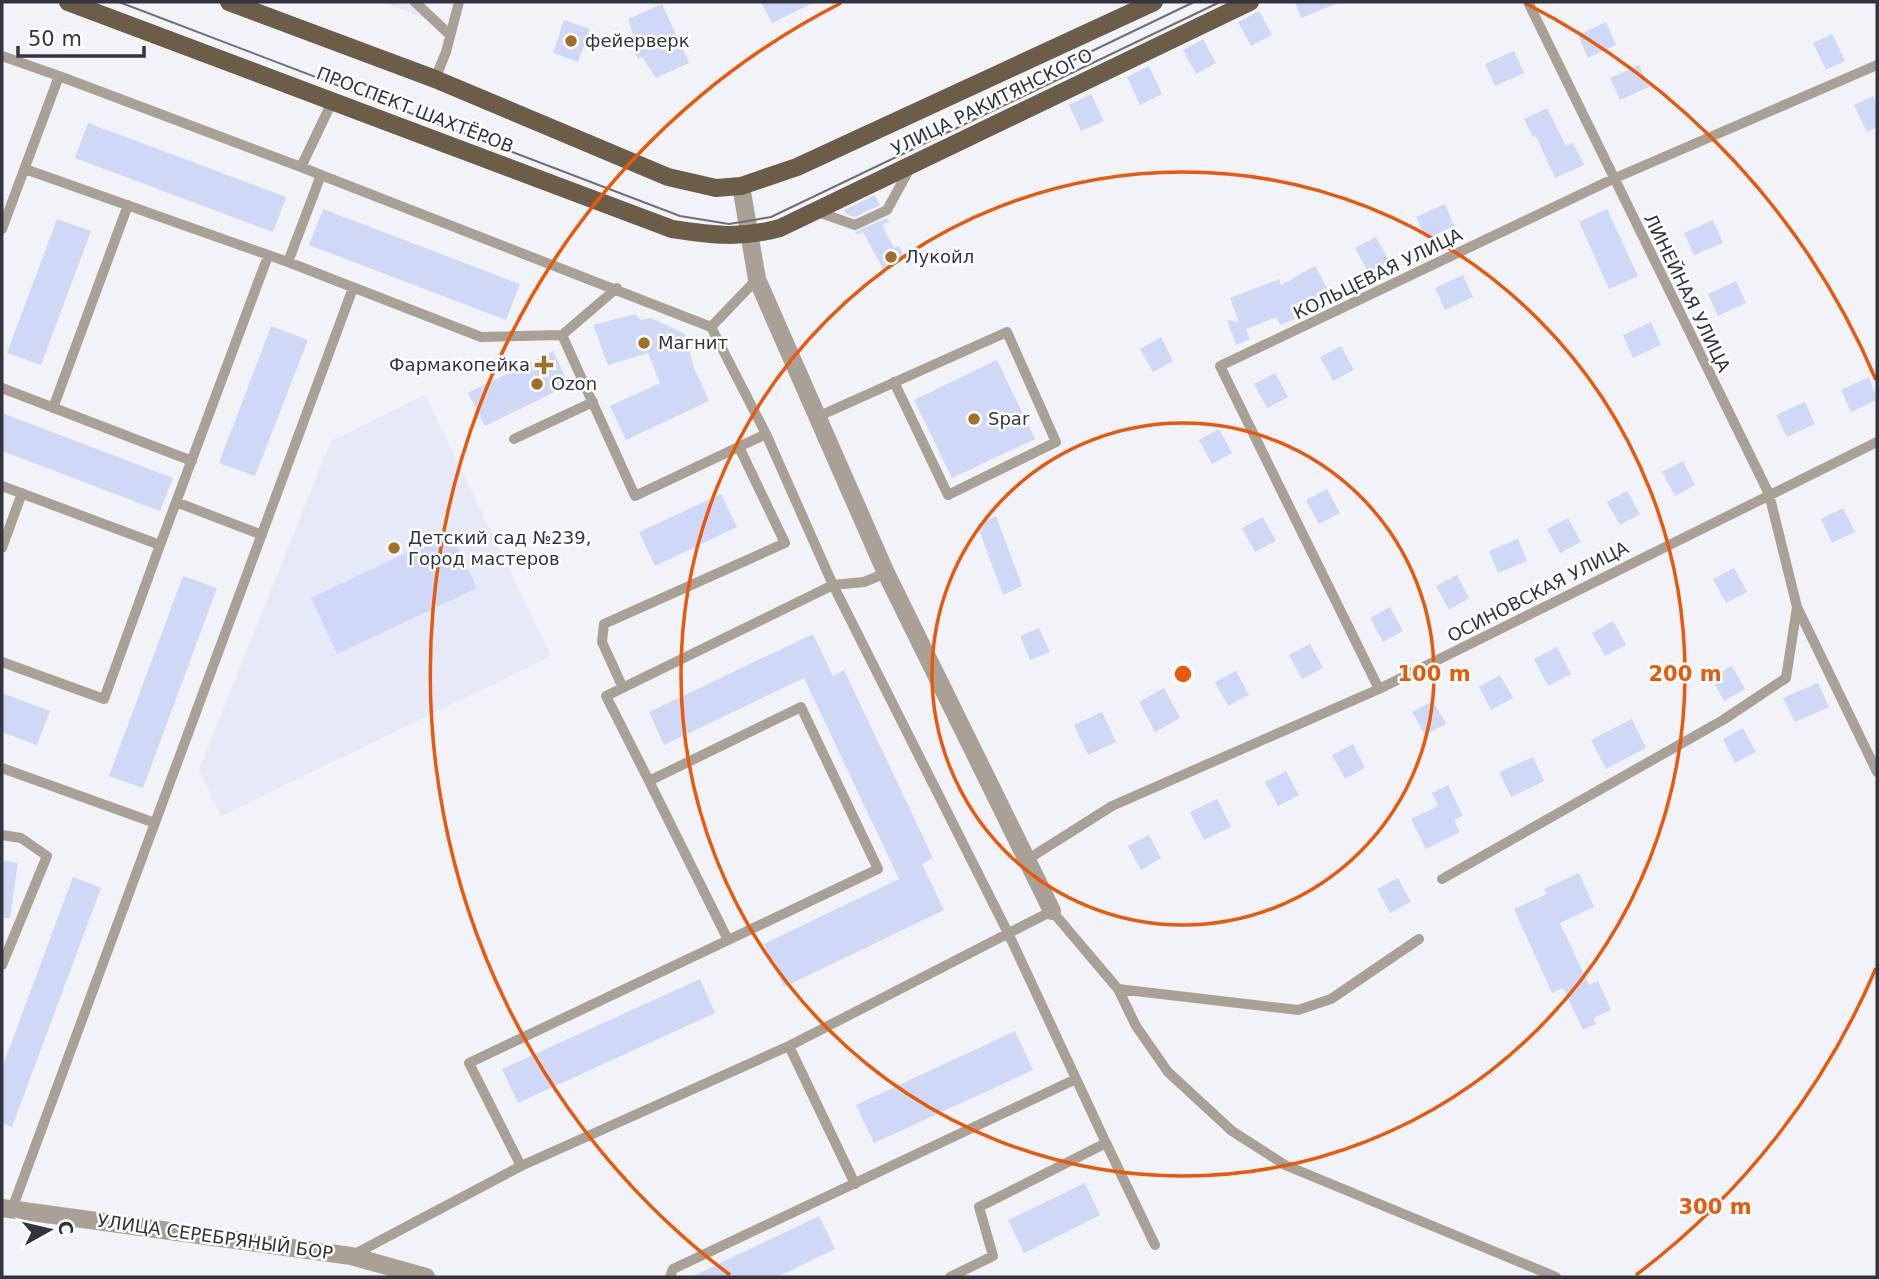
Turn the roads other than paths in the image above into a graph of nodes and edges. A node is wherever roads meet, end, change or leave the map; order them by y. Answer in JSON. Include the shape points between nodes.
{"nodes":[{"id":1,"x":68,"y":2,"type":"edge"},
{"id":2,"x":229,"y":2,"type":"edge"},
{"id":3,"x":415,"y":2,"type":"edge"},
{"id":4,"x":459,"y":2,"type":"edge"},
{"id":5,"x":1154,"y":2,"type":"edge"},
{"id":6,"x":1250,"y":2,"type":"edge"},
{"id":7,"x":1528,"y":2,"type":"edge"},
{"id":8,"x":450,"y":35,"type":"junction"},
{"id":9,"x":2,"y":56,"type":"edge"},
{"id":10,"x":1877,"y":65,"type":"edge"},
{"id":11,"x":59,"y":76,"type":"junction"},
{"id":12,"x":435,"y":79,"type":"junction"},
{"id":13,"x":332,"y":102,"type":"junction"},
{"id":14,"x":914,"y":162,"type":"junction"},
{"id":15,"x":301,"y":167,"type":"junction"},
{"id":16,"x":797,"y":167,"type":"joint"},
{"id":17,"x":25,"y":169,"type":"junction"},
{"id":18,"x":321,"y":175,"type":"junction"},
{"id":19,"x":1613,"y":179,"type":"junction"},
{"id":20,"x":741,"y":186,"type":"junction"},
{"id":21,"x":128,"y":205,"type":"junction"},
{"id":22,"x":815,"y":211,"type":"junction"},
{"id":23,"x":2,"y":229,"type":"edge"},
{"id":24,"x":751,"y":236,"type":"junction"},
{"id":25,"x":268,"y":256,"type":"junction"},
{"id":26,"x":288,"y":262,"type":"junction"},
{"id":27,"x":757,"y":279,"type":"junction"},
{"id":28,"x":353,"y":288,"type":"junction"},
{"id":29,"x":617,"y":288,"type":"junction"},
{"id":30,"x":711,"y":327,"type":"junction"},
{"id":31,"x":562,"y":335,"type":"junction"},
{"id":32,"x":894,"y":382,"type":"junction"},
{"id":33,"x":2,"y":388,"type":"edge"},
{"id":34,"x":593,"y":402,"type":"junction"},
{"id":35,"x":53,"y":408,"type":"junction"},
{"id":36,"x":817,"y":416,"type":"junction"},
{"id":37,"x":766,"y":434,"type":"junction"},
{"id":38,"x":514,"y":439,"type":"dead end"},
{"id":39,"x":1877,"y":442,"type":"edge"},
{"id":40,"x":738,"y":447,"type":"junction"},
{"id":41,"x":192,"y":461,"type":"junction"},
{"id":42,"x":2,"y":486,"type":"edge"},
{"id":43,"x":22,"y":494,"type":"junction"},
{"id":44,"x":1769,"y":494,"type":"junction"},
{"id":45,"x":177,"y":502,"type":"junction"},
{"id":46,"x":262,"y":535,"type":"junction"},
{"id":47,"x":160,"y":545,"type":"junction"},
{"id":48,"x":2,"y":548,"type":"edge"},
{"id":49,"x":886,"y":573,"type":"junction"},
{"id":50,"x":833,"y":585,"type":"junction"},
{"id":51,"x":1797,"y":607,"type":"junction"},
{"id":52,"x":2,"y":662,"type":"edge"},
{"id":53,"x":623,"y":688,"type":"junction"},
{"id":54,"x":1379,"y":689,"type":"junction"},
{"id":55,"x":2,"y":768,"type":"edge"},
{"id":56,"x":1877,"y":772,"type":"edge"},
{"id":57,"x":649,"y":781,"type":"junction"},
{"id":58,"x":155,"y":823,"type":"junction"},
{"id":59,"x":2,"y":835,"type":"edge"},
{"id":60,"x":1026,"y":860,"type":"junction"},
{"id":61,"x":1442,"y":879,"type":"dead end"},
{"id":62,"x":1052,"y":911,"type":"junction"},
{"id":63,"x":1009,"y":935,"type":"junction"},
{"id":64,"x":1419,"y":939,"type":"dead end"},
{"id":65,"x":728,"y":940,"type":"junction"},
{"id":66,"x":2,"y":965,"type":"edge"},
{"id":67,"x":1118,"y":989,"type":"junction"},
{"id":68,"x":789,"y":1046,"type":"junction"},
{"id":69,"x":1076,"y":1079,"type":"junction"},
{"id":70,"x":1106,"y":1143,"type":"junction"},
{"id":71,"x":521,"y":1166,"type":"junction"},
{"id":72,"x":855,"y":1184,"type":"junction"},
{"id":73,"x":7,"y":1208,"type":"edge"},
{"id":74,"x":1155,"y":1245,"type":"dead end"},
{"id":75,"x":351,"y":1256,"type":"junction"},
{"id":76,"x":426,"y":1277,"type":"edge"},
{"id":77,"x":670,"y":1277,"type":"edge"},
{"id":78,"x":950,"y":1277,"type":"edge"},
{"id":79,"x":1556,"y":1277,"type":"edge"}],
"edges":[{"from":1,"to":13,"type":"main road","name":"ПРОСПЕКТ ШАХТЁРОВ"},
{"from":2,"to":12,"type":"main road","name":"ПРОСПЕКТ ШАХТЁРОВ"},
{"from":3,"to":8,"type":"lane"},
{"from":4,"to":8,"type":"lane"},
{"from":5,"to":16,"type":"main road","name":"УЛИЦА РАКИТЯНСКОГО"},
{"from":6,"to":14,"type":"main road","name":"УЛИЦА РАКИТЯНСКОГО"},
{"from":7,"to":19,"type":"lane","name":"ЛИНЕЙНАЯ УЛИЦА"},
{"from":8,"to":12,"type":"lane"},
{"from":9,"to":11,"type":"lane"},
{"from":10,"to":19,"type":"lane","name":"КОЛЬЦЕВАЯ УЛИЦА"},
{"from":11,"to":15,"type":"lane"},
{"from":11,"to":17,"type":"lane"},
{"from":12,"to":20,"type":"main road","name":"ПРОСПЕКТ ШАХТЁРОВ","via":[[668,177],[716,188]]},
{"from":13,"to":15,"type":"lane"},
{"from":13,"to":24,"type":"main road","name":"ПРОСПЕКТ ШАХТЁРОВ","via":[[672,229]]},
{"from":14,"to":22,"type":"main road","name":"УЛИЦА РАКИТЯНСКОГО"},
{"from":14,"to":22,"type":"lane","via":[[887,210],[855,225]]},
{"from":15,"to":18,"type":"lane"},
{"from":16,"to":20,"type":"main road","name":"ПРОСПЕКТ ШАХТЁРОВ"},
{"from":17,"to":21,"type":"lane"},
{"from":17,"to":23,"type":"lane"},
{"from":18,"to":26,"type":"lane"},
{"from":18,"to":29,"type":"lane"},
{"from":19,"to":44,"type":"lane","name":"ЛИНЕЙНАЯ УЛИЦА"},
{"from":19,"to":54,"type":"lane","name":"КОЛЬЦЕВАЯ УЛИЦА","via":[[1220,366]]},
{"from":20,"to":24,"type":"street"},
{"from":21,"to":25,"type":"lane"},
{"from":21,"to":35,"type":"lane"},
{"from":22,"to":24,"type":"main road","name":"УЛИЦА РАКИТЯНСКОГО"},
{"from":24,"to":27,"type":"street"},
{"from":25,"to":26,"type":"lane"},
{"from":25,"to":41,"type":"lane"},
{"from":26,"to":28,"type":"lane"},
{"from":27,"to":30,"type":"lane"},
{"from":27,"to":36,"type":"street"},
{"from":28,"to":31,"type":"lane","via":[[481,337]]},
{"from":28,"to":46,"type":"lane"},
{"from":29,"to":30,"type":"lane"},
{"from":29,"to":31,"type":"lane"},
{"from":30,"to":37,"type":"lane"},
{"from":31,"to":34,"type":"lane"},
{"from":32,"to":32,"type":"lane","via":[[1006,332],[1056,442],[948,495]]},
{"from":32,"to":36,"type":"lane"},
{"from":33,"to":35,"type":"lane"},
{"from":34,"to":38,"type":"lane"},
{"from":34,"to":40,"type":"lane","via":[[635,496]]},
{"from":35,"to":41,"type":"lane"},
{"from":36,"to":49,"type":"street"},
{"from":37,"to":40,"type":"lane"},
{"from":37,"to":50,"type":"lane"},
{"from":39,"to":44,"type":"lane","name":"ОСИНОВСКАЯ УЛИЦА"},
{"from":40,"to":53,"type":"lane","via":[[785,543],[604,624],[602,642]]},
{"from":41,"to":45,"type":"lane"},
{"from":42,"to":43,"type":"lane"},
{"from":43,"to":47,"type":"lane"},
{"from":43,"to":48,"type":"lane"},
{"from":44,"to":51,"type":"lane","name":"ЛИНЕЙНАЯ УЛИЦА"},
{"from":44,"to":54,"type":"lane","name":"ОСИНОВСКАЯ УЛИЦА"},
{"from":45,"to":46,"type":"lane"},
{"from":45,"to":47,"type":"lane"},
{"from":46,"to":58,"type":"lane"},
{"from":47,"to":52,"type":"lane","via":[[104,699]]},
{"from":49,"to":50,"type":"lane","via":[[864,582]]},
{"from":49,"to":60,"type":"street"},
{"from":50,"to":53,"type":"lane"},
{"from":50,"to":63,"type":"lane"},
{"from":51,"to":56,"type":"lane","name":"ЛИНЕЙНАЯ УЛИЦА"},
{"from":51,"to":61,"type":"lane","name":"ЛИНЕЙНАЯ УЛИЦА","via":[[1786,678],[1723,720]]},
{"from":53,"to":57,"type":"lane","via":[[606,696]]},
{"from":54,"to":60,"type":"lane","name":"ОСИНОВСКАЯ УЛИЦА","via":[[1112,806]]},
{"from":55,"to":58,"type":"lane"},
{"from":57,"to":65,"type":"lane"},
{"from":57,"to":65,"type":"lane","via":[[801,707],[878,869]]},
{"from":58,"to":73,"type":"lane"},
{"from":59,"to":66,"type":"lane","via":[[21,838],[47,856]]},
{"from":60,"to":62,"type":"street"},
{"from":62,"to":63,"type":"lane"},
{"from":62,"to":67,"type":"lane"},
{"from":63,"to":68,"type":"lane"},
{"from":63,"to":69,"type":"lane"},
{"from":64,"to":67,"type":"lane","via":[[1331,999],[1298,1010]]},
{"from":65,"to":71,"type":"lane","via":[[469,1063]]},
{"from":67,"to":79,"type":"lane","via":[[1136,1026],[1168,1072],[1232,1131],[1285,1165]]},
{"from":68,"to":71,"type":"lane"},
{"from":68,"to":72,"type":"lane"},
{"from":69,"to":70,"type":"lane"},
{"from":69,"to":72,"type":"lane"},
{"from":70,"to":74,"type":"lane"},
{"from":70,"to":78,"type":"lane","via":[[979,1207],[993,1256]]},
{"from":71,"to":75,"type":"lane"},
{"from":72,"to":77,"type":"lane","via":[[673,1269]]},
{"from":73,"to":75,"type":"street","name":"УЛИЦА СЕРЕБРЯНЫЙ БОР"},
{"from":75,"to":76,"type":"street","name":"УЛИЦА СЕРЕБРЯНЫЙ БОР"}]}
